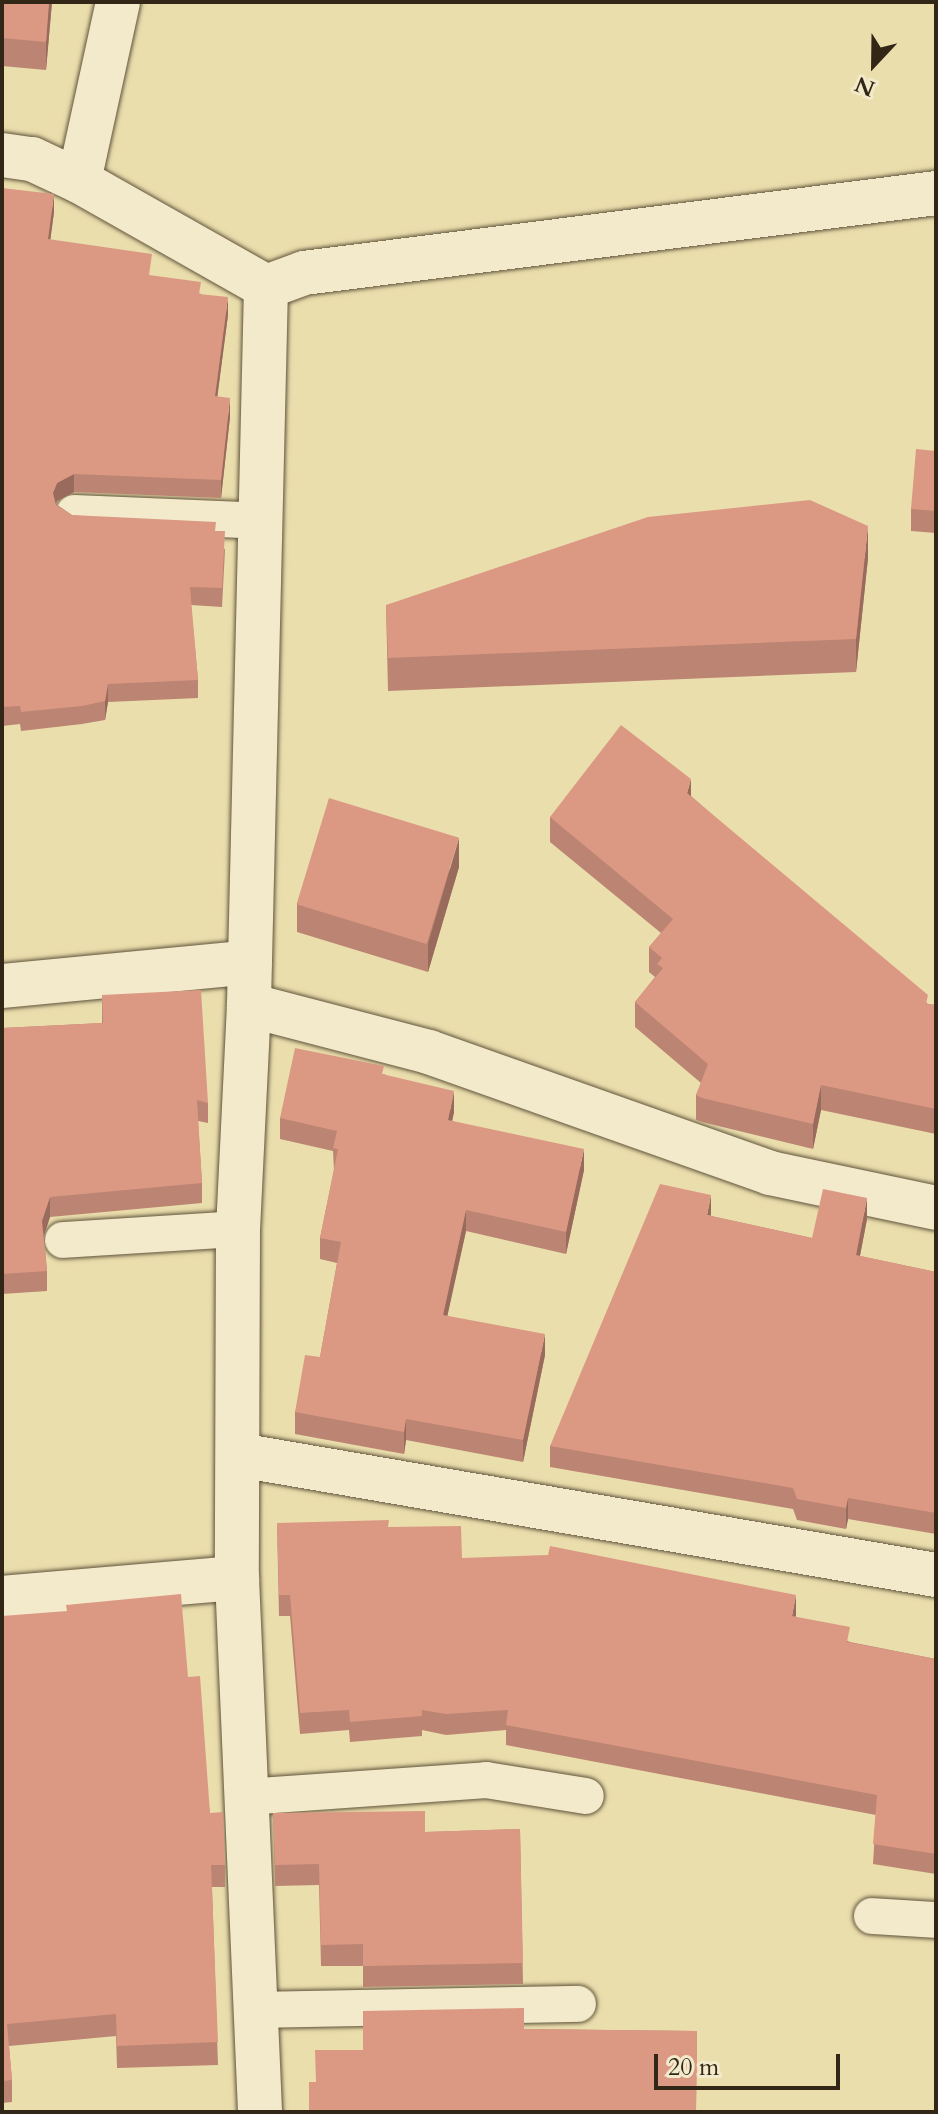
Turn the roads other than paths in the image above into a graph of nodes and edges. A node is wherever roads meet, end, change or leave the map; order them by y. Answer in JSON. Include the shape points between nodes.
{"nodes":[{"id":1,"x":118,"y":2,"type":"edge"},
{"id":2,"x":2,"y":155,"type":"edge"},
{"id":3,"x":79,"y":181,"type":"junction"},
{"id":4,"x":936,"y":193,"type":"edge"},
{"id":5,"x":266,"y":287,"type":"junction"},
{"id":6,"x":74,"y":513,"type":"edge"},
{"id":7,"x":261,"y":521,"type":"junction"},
{"id":8,"x":250,"y":962,"type":"junction"},
{"id":9,"x":2,"y":986,"type":"edge"},
{"id":10,"x":249,"y":1005,"type":"junction"},
{"id":11,"x":936,"y":1208,"type":"edge"},
{"id":12,"x":238,"y":1229,"type":"junction"},
{"id":13,"x":63,"y":1240,"type":"dead end"},
{"id":14,"x":239,"y":1455,"type":"junction"},
{"id":15,"x":936,"y":1575,"type":"edge"},
{"id":16,"x":237,"y":1578,"type":"junction"},
{"id":17,"x":2,"y":1598,"type":"edge"},
{"id":18,"x":586,"y":1796,"type":"dead end"},
{"id":19,"x":245,"y":1797,"type":"junction"},
{"id":20,"x":872,"y":1916,"type":"dead end"},
{"id":21,"x":936,"y":1920,"type":"edge"},
{"id":22,"x":578,"y":2004,"type":"dead end"},
{"id":23,"x":259,"y":2010,"type":"junction"},
{"id":24,"x":260,"y":2112,"type":"edge"}],
"edges":[{"from":1,"to":3,"type":"street"},
{"from":2,"to":3,"type":"street","via":[[32,159]]},
{"from":3,"to":5,"type":"street"},
{"from":4,"to":5,"type":"street","via":[[304,273]]},
{"from":5,"to":7,"type":"street"},
{"from":6,"to":7,"type":"lane"},
{"from":7,"to":8,"type":"street"},
{"from":8,"to":9,"type":"street"},
{"from":8,"to":10,"type":"street"},
{"from":10,"to":11,"type":"street","via":[[429,1052],[770,1173]]},
{"from":10,"to":12,"type":"street"},
{"from":12,"to":13,"type":"lane"},
{"from":12,"to":14,"type":"street"},
{"from":14,"to":15,"type":"street"},
{"from":14,"to":16,"type":"street"},
{"from":16,"to":17,"type":"street"},
{"from":16,"to":19,"type":"street"},
{"from":18,"to":19,"type":"lane","via":[[486,1780]]},
{"from":19,"to":23,"type":"street"},
{"from":20,"to":21,"type":"lane"},
{"from":22,"to":23,"type":"lane"},
{"from":23,"to":24,"type":"street"}]}
